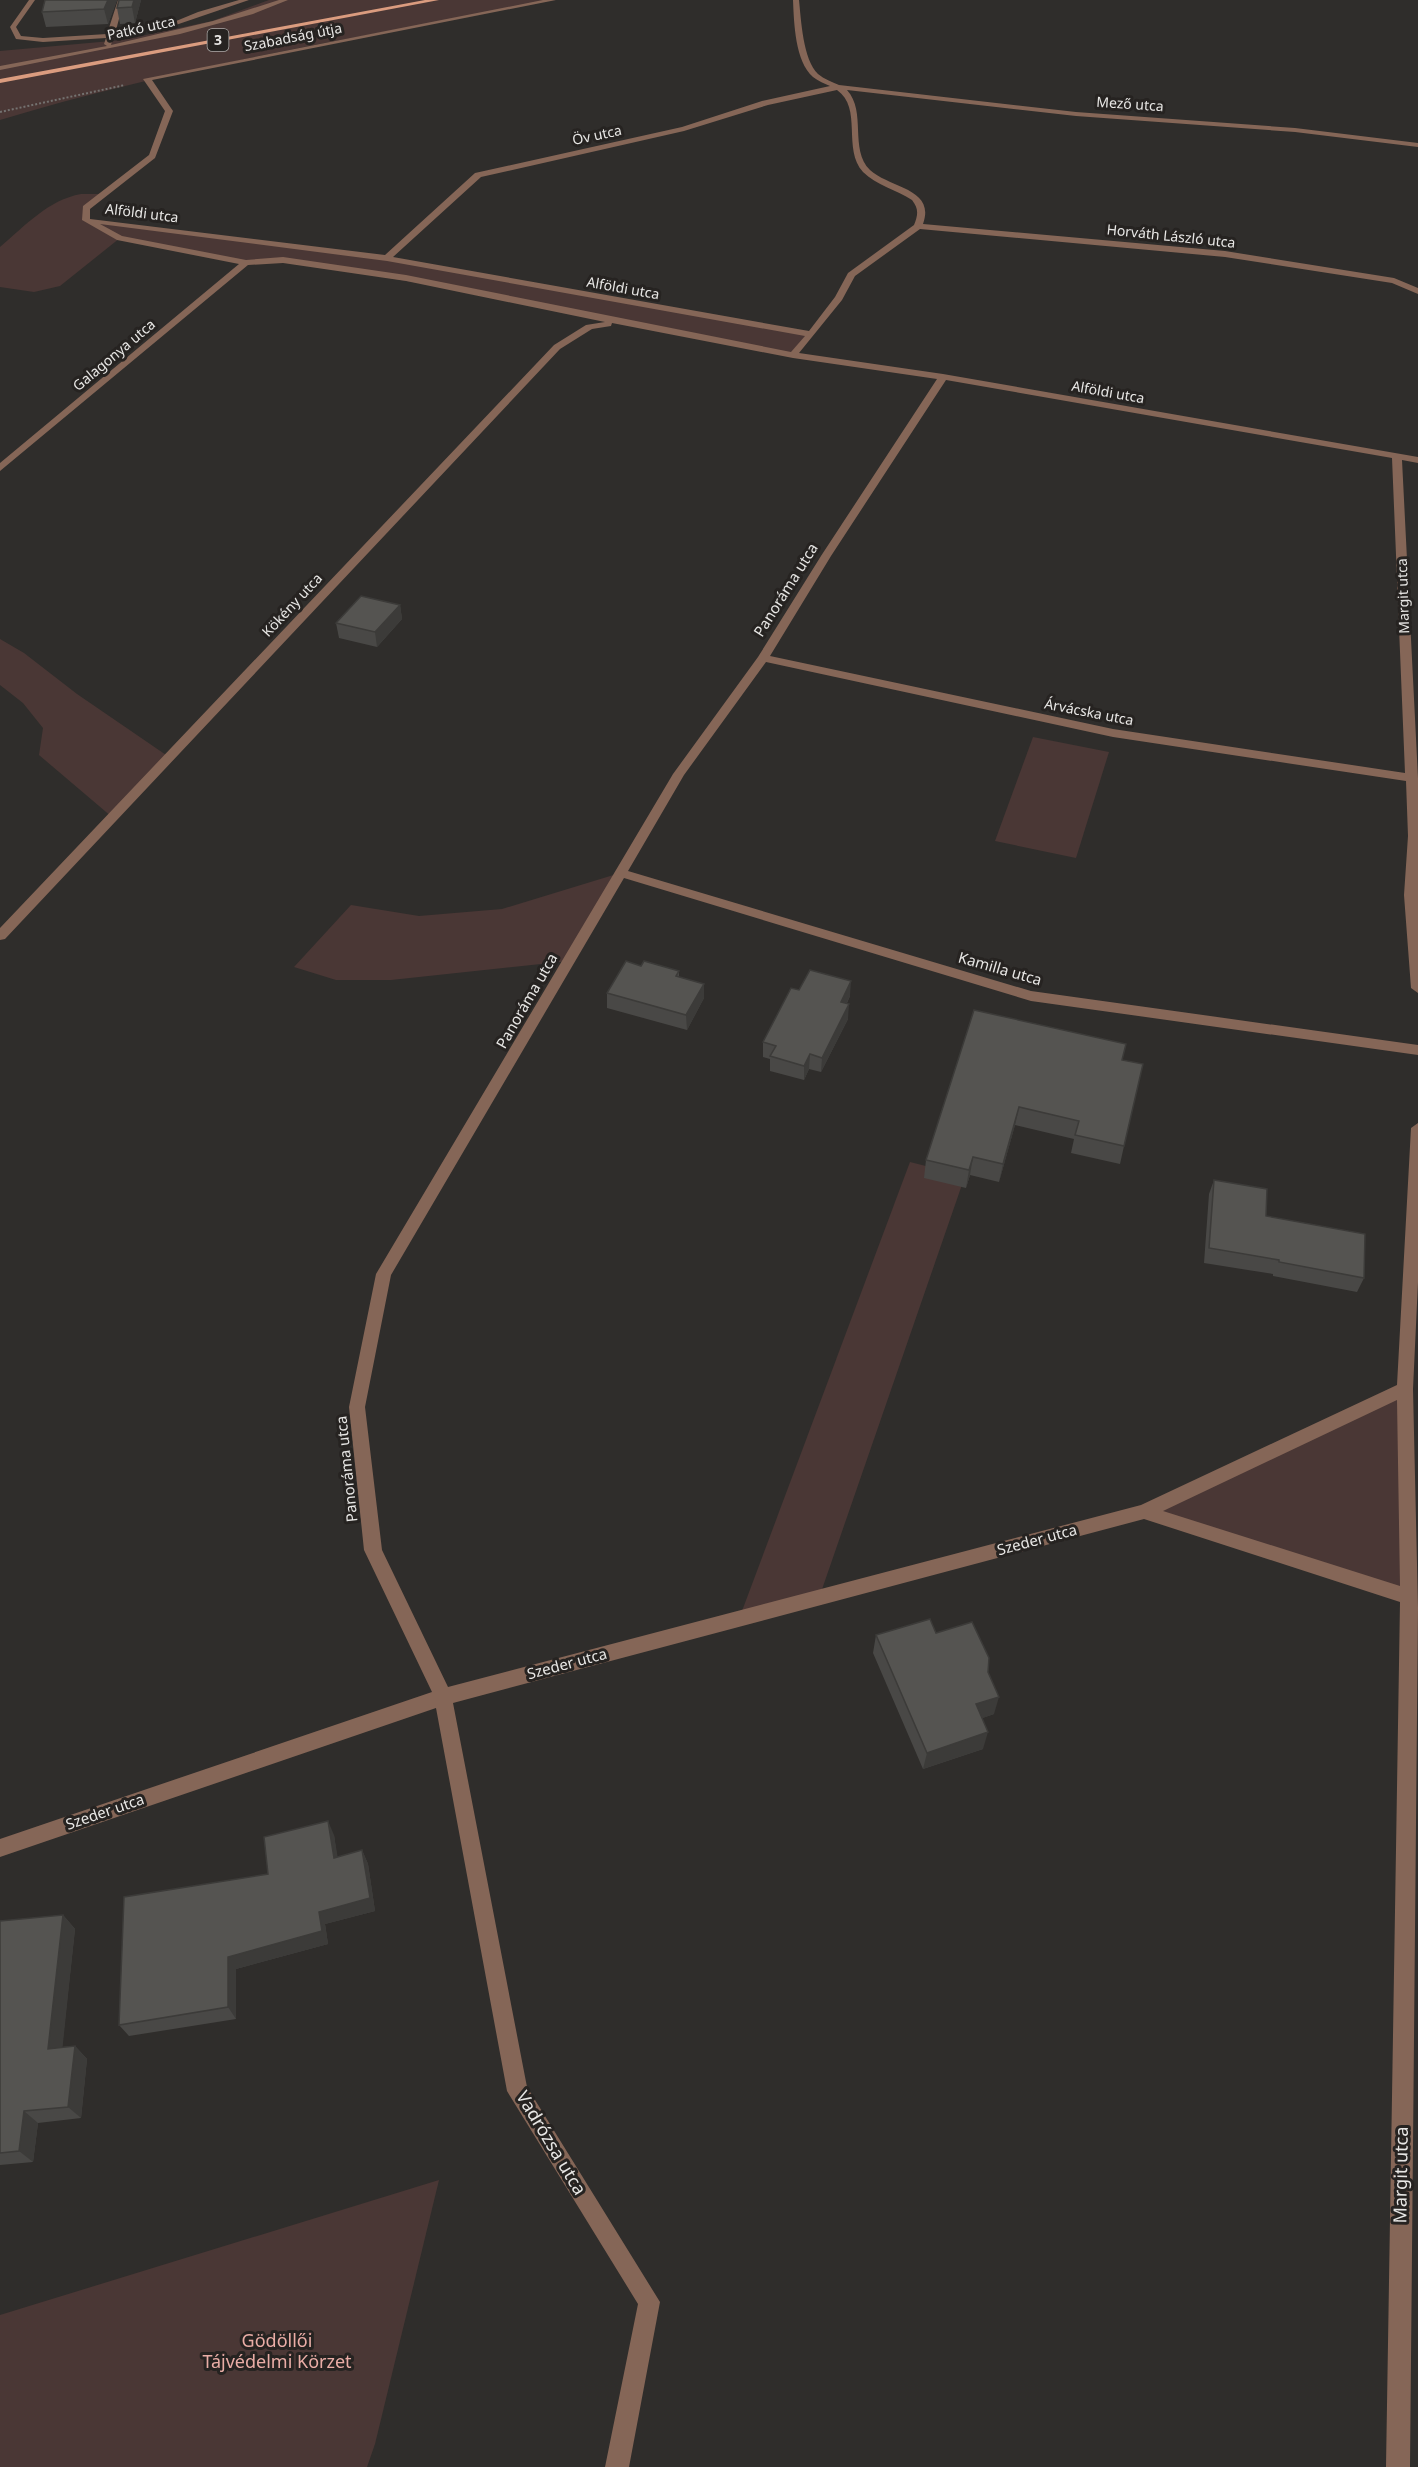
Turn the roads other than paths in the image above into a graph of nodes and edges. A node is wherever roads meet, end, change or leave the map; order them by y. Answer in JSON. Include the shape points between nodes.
{"nodes":[{"id":1,"x":32,"y":0,"type":"edge"},
{"id":2,"x":121,"y":0,"type":"edge"},
{"id":3,"x":207,"y":0,"type":"edge"},
{"id":4,"x":246,"y":0,"type":"edge"},
{"id":5,"x":285,"y":0,"type":"edge"},
{"id":6,"x":436,"y":0,"type":"edge"},
{"id":7,"x":553,"y":0,"type":"edge"},
{"id":8,"x":796,"y":0,"type":"edge"},
{"id":9,"x":200,"y":13,"type":"junction"},
{"id":10,"x":160,"y":27,"type":"dead end"},
{"id":11,"x":149,"y":30,"type":"dead end"},
{"id":12,"x":109,"y":37,"type":"junction"},
{"id":13,"x":109,"y":47,"type":"junction"},
{"id":14,"x":0,"y":68,"type":"edge"},
{"id":15,"x":0,"y":81,"type":"edge"},
{"id":16,"x":840,"y":87,"type":"junction"},
{"id":17,"x":1418,"y":145,"type":"edge"},
{"id":18,"x":86,"y":220,"type":"junction"},
{"id":19,"x":918,"y":226,"type":"junction"},
{"id":20,"x":387,"y":258,"type":"junction"},
{"id":21,"x":246,"y":263,"type":"junction"},
{"id":22,"x":1418,"y":291,"type":"edge"},
{"id":23,"x":623,"y":323,"type":"junction"},
{"id":24,"x":811,"y":334,"type":"junction"},
{"id":25,"x":793,"y":355,"type":"junction"},
{"id":26,"x":944,"y":377,"type":"junction"},
{"id":27,"x":1397,"y":456,"type":"junction"},
{"id":28,"x":1418,"y":460,"type":"edge"},
{"id":29,"x":0,"y":468,"type":"edge"},
{"id":30,"x":763,"y":658,"type":"junction"},
{"id":31,"x":1412,"y":778,"type":"junction"},
{"id":32,"x":620,"y":873,"type":"junction"},
{"id":33,"x":0,"y":936,"type":"edge"},
{"id":34,"x":1418,"y":988,"type":"edge"},
{"id":35,"x":1418,"y":1050,"type":"edge"},
{"id":36,"x":1418,"y":1128,"type":"edge"},
{"id":37,"x":1405,"y":1389,"type":"junction"},
{"id":38,"x":1144,"y":1512,"type":"junction"},
{"id":39,"x":1413,"y":1599,"type":"edge"},
{"id":40,"x":443,"y":1697,"type":"junction"},
{"id":41,"x":0,"y":1848,"type":"edge"},
{"id":42,"x":617,"y":2467,"type":"edge"},
{"id":43,"x":1398,"y":2467,"type":"edge"}],
"edges":[{"from":1,"to":12,"type":"street","via":[[13,27],[18,38]]},
{"from":2,"to":12,"type":"street"},
{"from":3,"to":9,"type":"street"},
{"from":4,"to":9,"type":"street"},
{"from":5,"to":13,"type":"street","name":"Patkó utca","via":[[213,25]]},
{"from":6,"to":15,"type":"main road","number":"3"},
{"from":7,"to":18,"type":"street","name":"Szabadság útja","via":[[147,79],[169,111],[152,156],[86,208]]},
{"from":8,"to":16,"type":"street","via":[[807,63],[816,76]]},
{"from":9,"to":10,"type":"street"},
{"from":11,"to":12,"type":"street"},
{"from":12,"to":13,"type":"street"},
{"from":13,"to":14,"type":"street","name":"Patkó utca"},
{"from":16,"to":17,"type":"street","name":"Mező utca","via":[[1076,114],[1295,130]]},
{"from":16,"to":19,"type":"street","via":[[850,100],[854,145],[863,166],[875,177],[918,200],[923,210]]},
{"from":16,"to":20,"type":"street","name":"Öv utca","via":[[765,103],[684,129],[478,175]]},
{"from":18,"to":20,"type":"street","name":"Alföldi utca"},
{"from":18,"to":21,"type":"street","name":"Alföldi utca","via":[[120,238]]},
{"from":19,"to":22,"type":"street","name":"Horváth László utca","via":[[1225,254],[1394,281]]},
{"from":19,"to":24,"type":"street","via":[[851,275]]},
{"from":20,"to":24,"type":"street","name":"Alföldi utca"},
{"from":21,"to":23,"type":"street","name":"Alföldi utca","via":[[283,260],[348,268]]},
{"from":21,"to":29,"type":"street","name":"Galagonya utca"},
{"from":23,"to":25,"type":"street","name":"Alföldi utca"},
{"from":23,"to":33,"type":"street","name":"Kökény utca","via":[[589,327],[557,347]]},
{"from":24,"to":25,"type":"street"},
{"from":25,"to":26,"type":"street","name":"Alföldi utca"},
{"from":26,"to":27,"type":"street","name":"Alföldi utca"},
{"from":26,"to":30,"type":"street","name":"Panoráma utca"},
{"from":27,"to":28,"type":"street","name":"Alföldi utca"},
{"from":27,"to":31,"type":"street","name":"Margit utca"},
{"from":30,"to":31,"type":"street","name":"Árvácska utca","via":[[1113,733]]},
{"from":30,"to":32,"type":"street","name":"Panoráma utca","via":[[679,774]]},
{"from":31,"to":34,"type":"street","name":"Margit utca","via":[[1410,895]]},
{"from":32,"to":35,"type":"street","name":"Kamilla utca","via":[[1031,996]]},
{"from":32,"to":40,"type":"street","name":"Panoráma utca","via":[[384,1274],[357,1407],[373,1550]]},
{"from":36,"to":37,"type":"street","name":"Margit utca"},
{"from":37,"to":38,"type":"street","name":"Szeder utca"},
{"from":37,"to":39,"type":"street","name":"Margit utca"},
{"from":38,"to":39,"type":"street"},
{"from":38,"to":40,"type":"street","name":"Szeder utca"},
{"from":39,"to":43,"type":"street","name":"Margit utca"},
{"from":40,"to":41,"type":"street","name":"Szeder utca"},
{"from":40,"to":42,"type":"street","name":"Vadrózsa utca","via":[[517,2091],[649,2302]]}]}
